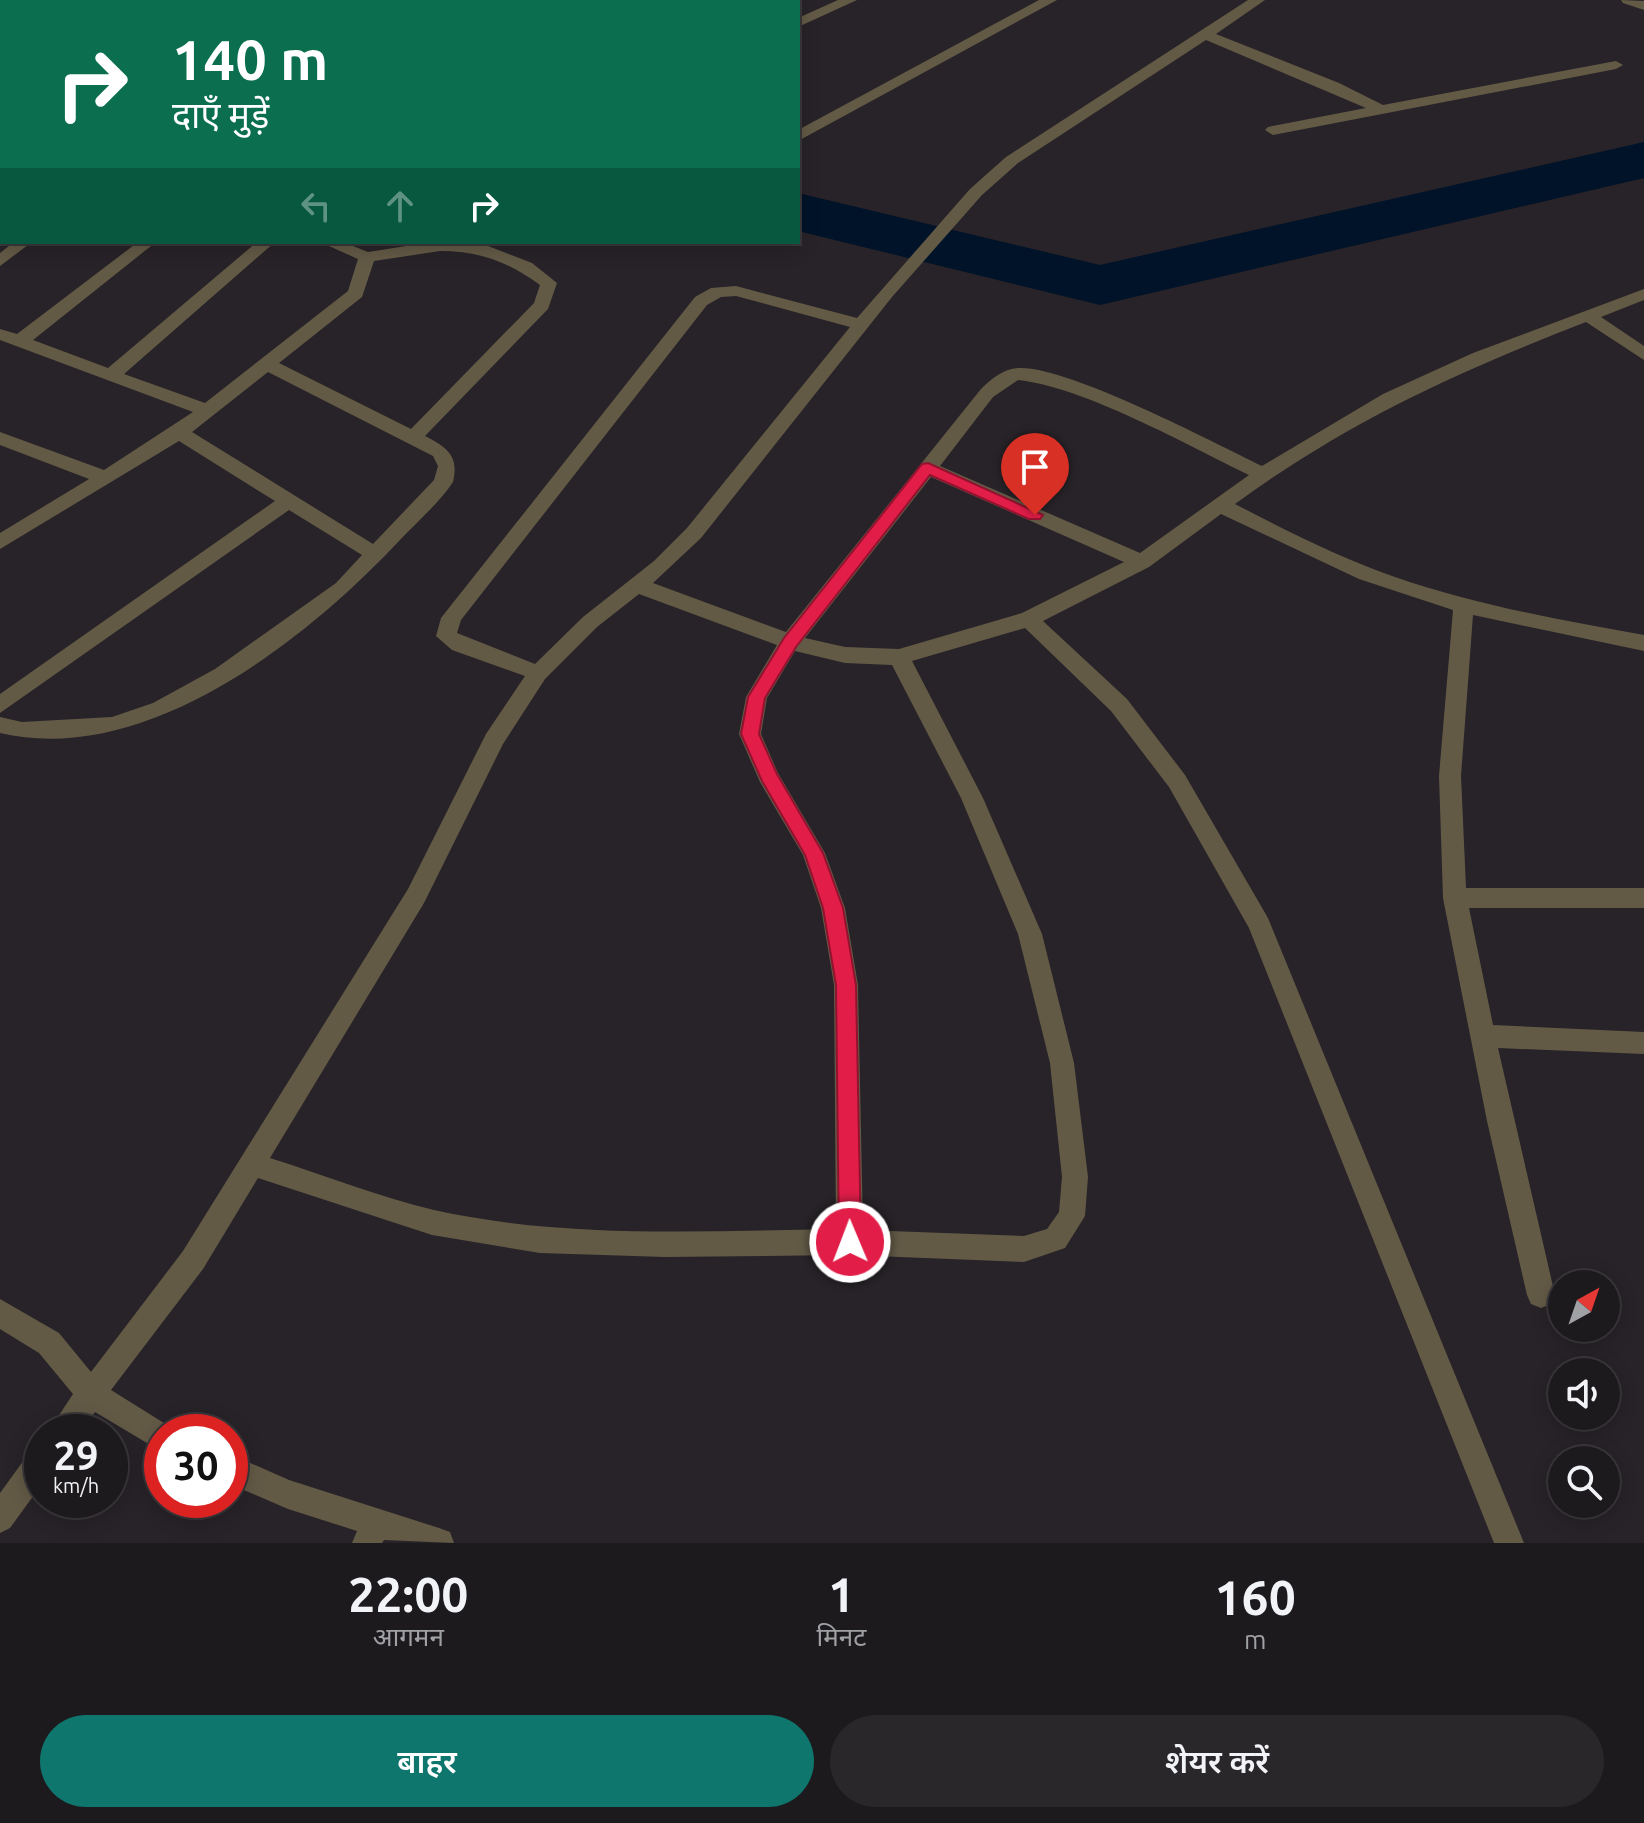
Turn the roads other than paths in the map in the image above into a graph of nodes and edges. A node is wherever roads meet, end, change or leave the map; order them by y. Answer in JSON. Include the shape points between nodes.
{"nodes":[{"id":1,"x":850,"y":0,"type":"edge"},
{"id":2,"x":1050,"y":0,"type":"edge"},
{"id":3,"x":1258,"y":0,"type":"edge"},
{"id":4,"x":1628,"y":0,"type":"edge"},
{"id":5,"x":1644,"y":6,"type":"edge"},
{"id":6,"x":800,"y":22,"type":"edge"},
{"id":7,"x":1206,"y":35,"type":"junction"},
{"id":8,"x":1616,"y":65,"type":"dead end"},
{"id":9,"x":1382,"y":110,"type":"junction"},
{"id":10,"x":1273,"y":130,"type":"dead end"},
{"id":11,"x":800,"y":135,"type":"edge"},
{"id":12,"x":21,"y":244,"type":"edge"},
{"id":13,"x":145,"y":244,"type":"edge"},
{"id":14,"x":265,"y":244,"type":"edge"},
{"id":15,"x":333,"y":244,"type":"edge"},
{"id":16,"x":367,"y":257,"type":"junction"},
{"id":17,"x":0,"y":261,"type":"edge"},
{"id":18,"x":1644,"y":294,"type":"edge"},
{"id":19,"x":1588,"y":316,"type":"junction"},
{"id":20,"x":861,"y":324,"type":"junction"},
{"id":21,"x":0,"y":334,"type":"edge"},
{"id":22,"x":20,"y":341,"type":"junction"},
{"id":23,"x":1644,"y":354,"type":"edge"},
{"id":24,"x":266,"y":364,"type":"junction"},
{"id":25,"x":111,"y":375,"type":"junction"},
{"id":26,"x":207,"y":411,"type":"junction"},
{"id":27,"x":179,"y":433,"type":"junction"},
{"id":28,"x":0,"y":438,"type":"edge"},
{"id":29,"x":413,"y":438,"type":"junction"},
{"id":30,"x":928,"y":468,"type":"junction"},
{"id":31,"x":1263,"y":474,"type":"junction"},
{"id":32,"x":105,"y":478,"type":"junction"},
{"id":33,"x":289,"y":501,"type":"junction"},
{"id":34,"x":1220,"y":505,"type":"junction"},
{"id":35,"x":0,"y":542,"type":"edge"},
{"id":36,"x":373,"y":553,"type":"junction"},
{"id":37,"x":1142,"y":562,"type":"junction"},
{"id":38,"x":637,"y":585,"type":"junction"},
{"id":39,"x":1464,"y":605,"type":"junction"},
{"id":40,"x":1029,"y":619,"type":"junction"},
{"id":41,"x":790,"y":642,"type":"junction"},
{"id":42,"x":1644,"y":643,"type":"edge"},
{"id":43,"x":899,"y":657,"type":"junction"},
{"id":44,"x":538,"y":673,"type":"junction"},
{"id":45,"x":0,"y":705,"type":"edge"},
{"id":46,"x":0,"y":725,"type":"edge"},
{"id":47,"x":1455,"y":898,"type":"junction"},
{"id":48,"x":1644,"y":898,"type":"edge"},
{"id":49,"x":1483,"y":1036,"type":"junction"},
{"id":50,"x":1644,"y":1043,"type":"edge"},
{"id":51,"x":252,"y":1164,"type":"junction"},
{"id":52,"x":850,"y":1242,"type":"junction"},
{"id":53,"x":1541,"y":1295,"type":"dead end"},
{"id":54,"x":0,"y":1313,"type":"edge"},
{"id":55,"x":90,"y":1393,"type":"junction"},
{"id":56,"x":75,"y":1414,"type":"edge"},
{"id":57,"x":144,"y":1427,"type":"edge"},
{"id":58,"x":248,"y":1477,"type":"edge"},
{"id":59,"x":24,"y":1484,"type":"edge"},
{"id":60,"x":0,"y":1518,"type":"edge"},
{"id":61,"x":372,"y":1533,"type":"edge"},
{"id":62,"x":439,"y":1543,"type":"edge"},
{"id":63,"x":1509,"y":1543,"type":"edge"}],
"edges":[{"from":1,"to":6,"type":"street"},
{"from":2,"to":11,"type":"street"},
{"from":3,"to":7,"type":"street"},
{"from":4,"to":5,"type":"street"},
{"from":7,"to":9,"type":"street"},
{"from":7,"to":20,"type":"street","via":[[1012,160],[976,192]]},
{"from":8,"to":9,"type":"street"},
{"from":9,"to":10,"type":"street"},
{"from":12,"to":17,"type":"street"},
{"from":13,"to":22,"type":"street"},
{"from":14,"to":25,"type":"street"},
{"from":15,"to":16,"type":"street"},
{"from":16,"to":24,"type":"street","via":[[356,293]]},
{"from":16,"to":29,"type":"street","via":[[474,244],[531,269],[549,283],[542,305]]},
{"from":18,"to":19,"type":"street"},
{"from":19,"to":23,"type":"street"},
{"from":19,"to":31,"type":"street","via":[[1389,398]]},
{"from":20,"to":38,"type":"street","via":[[694,533]]},
{"from":20,"to":44,"type":"street","via":[[736,291],[717,292],[701,301],[451,618],[446,636],[459,645]]},
{"from":21,"to":22,"type":"street"},
{"from":22,"to":25,"type":"street"},
{"from":24,"to":26,"type":"street"},
{"from":24,"to":29,"type":"street"},
{"from":25,"to":26,"type":"street"},
{"from":26,"to":27,"type":"street"},
{"from":27,"to":32,"type":"street"},
{"from":27,"to":33,"type":"street"},
{"from":28,"to":32,"type":"street"},
{"from":29,"to":36,"type":"street","via":[[441,452],[447,466],[443,482]]},
{"from":30,"to":31,"type":"street","via":[[987,393],[1019,373],[1139,416]]},
{"from":30,"to":37,"type":"street"},
{"from":30,"to":41,"type":"street"},
{"from":31,"to":34,"type":"street"},
{"from":32,"to":35,"type":"street"},
{"from":33,"to":36,"type":"street"},
{"from":33,"to":45,"type":"street"},
{"from":34,"to":37,"type":"street"},
{"from":34,"to":39,"type":"street","via":[[1387,582]]},
{"from":36,"to":46,"type":"street","via":[[343,588],[222,675],[161,709],[112,725],[22,730]]},
{"from":37,"to":40,"type":"street"},
{"from":38,"to":41,"type":"street"},
{"from":38,"to":44,"type":"street"},
{"from":39,"to":42,"type":"street"},
{"from":39,"to":47,"type":"street","via":[[1450,776]]},
{"from":40,"to":43,"type":"street"},
{"from":40,"to":63,"type":"street","via":[[1119,705],[1177,781],[1260,925]]},
{"from":41,"to":43,"type":"street","via":[[845,655]]},
{"from":41,"to":52,"type":"street","via":[[757,697],[750,734],[768,776],[814,853],[833,908],[846,985]]},
{"from":43,"to":52,"type":"street","via":[[972,798],[1030,934],[1062,1063],[1075,1177],[1072,1216],[1056,1239],[1024,1249]]},
{"from":44,"to":51,"type":"street","via":[[494,740],[416,896]]},
{"from":47,"to":48,"type":"street"},
{"from":47,"to":49,"type":"street"},
{"from":49,"to":50,"type":"street"},
{"from":49,"to":53,"type":"street"},
{"from":51,"to":52,"type":"street","via":[[432,1222],[540,1240]]},
{"from":51,"to":55,"type":"street","via":[[193,1260]]},
{"from":54,"to":55,"type":"street","via":[[49,1343]]},
{"from":55,"to":56,"type":"street"},
{"from":55,"to":57,"type":"street"},
{"from":58,"to":61,"type":"street"},
{"from":59,"to":60,"type":"street"},
{"from":61,"to":62,"type":"street"}]}
